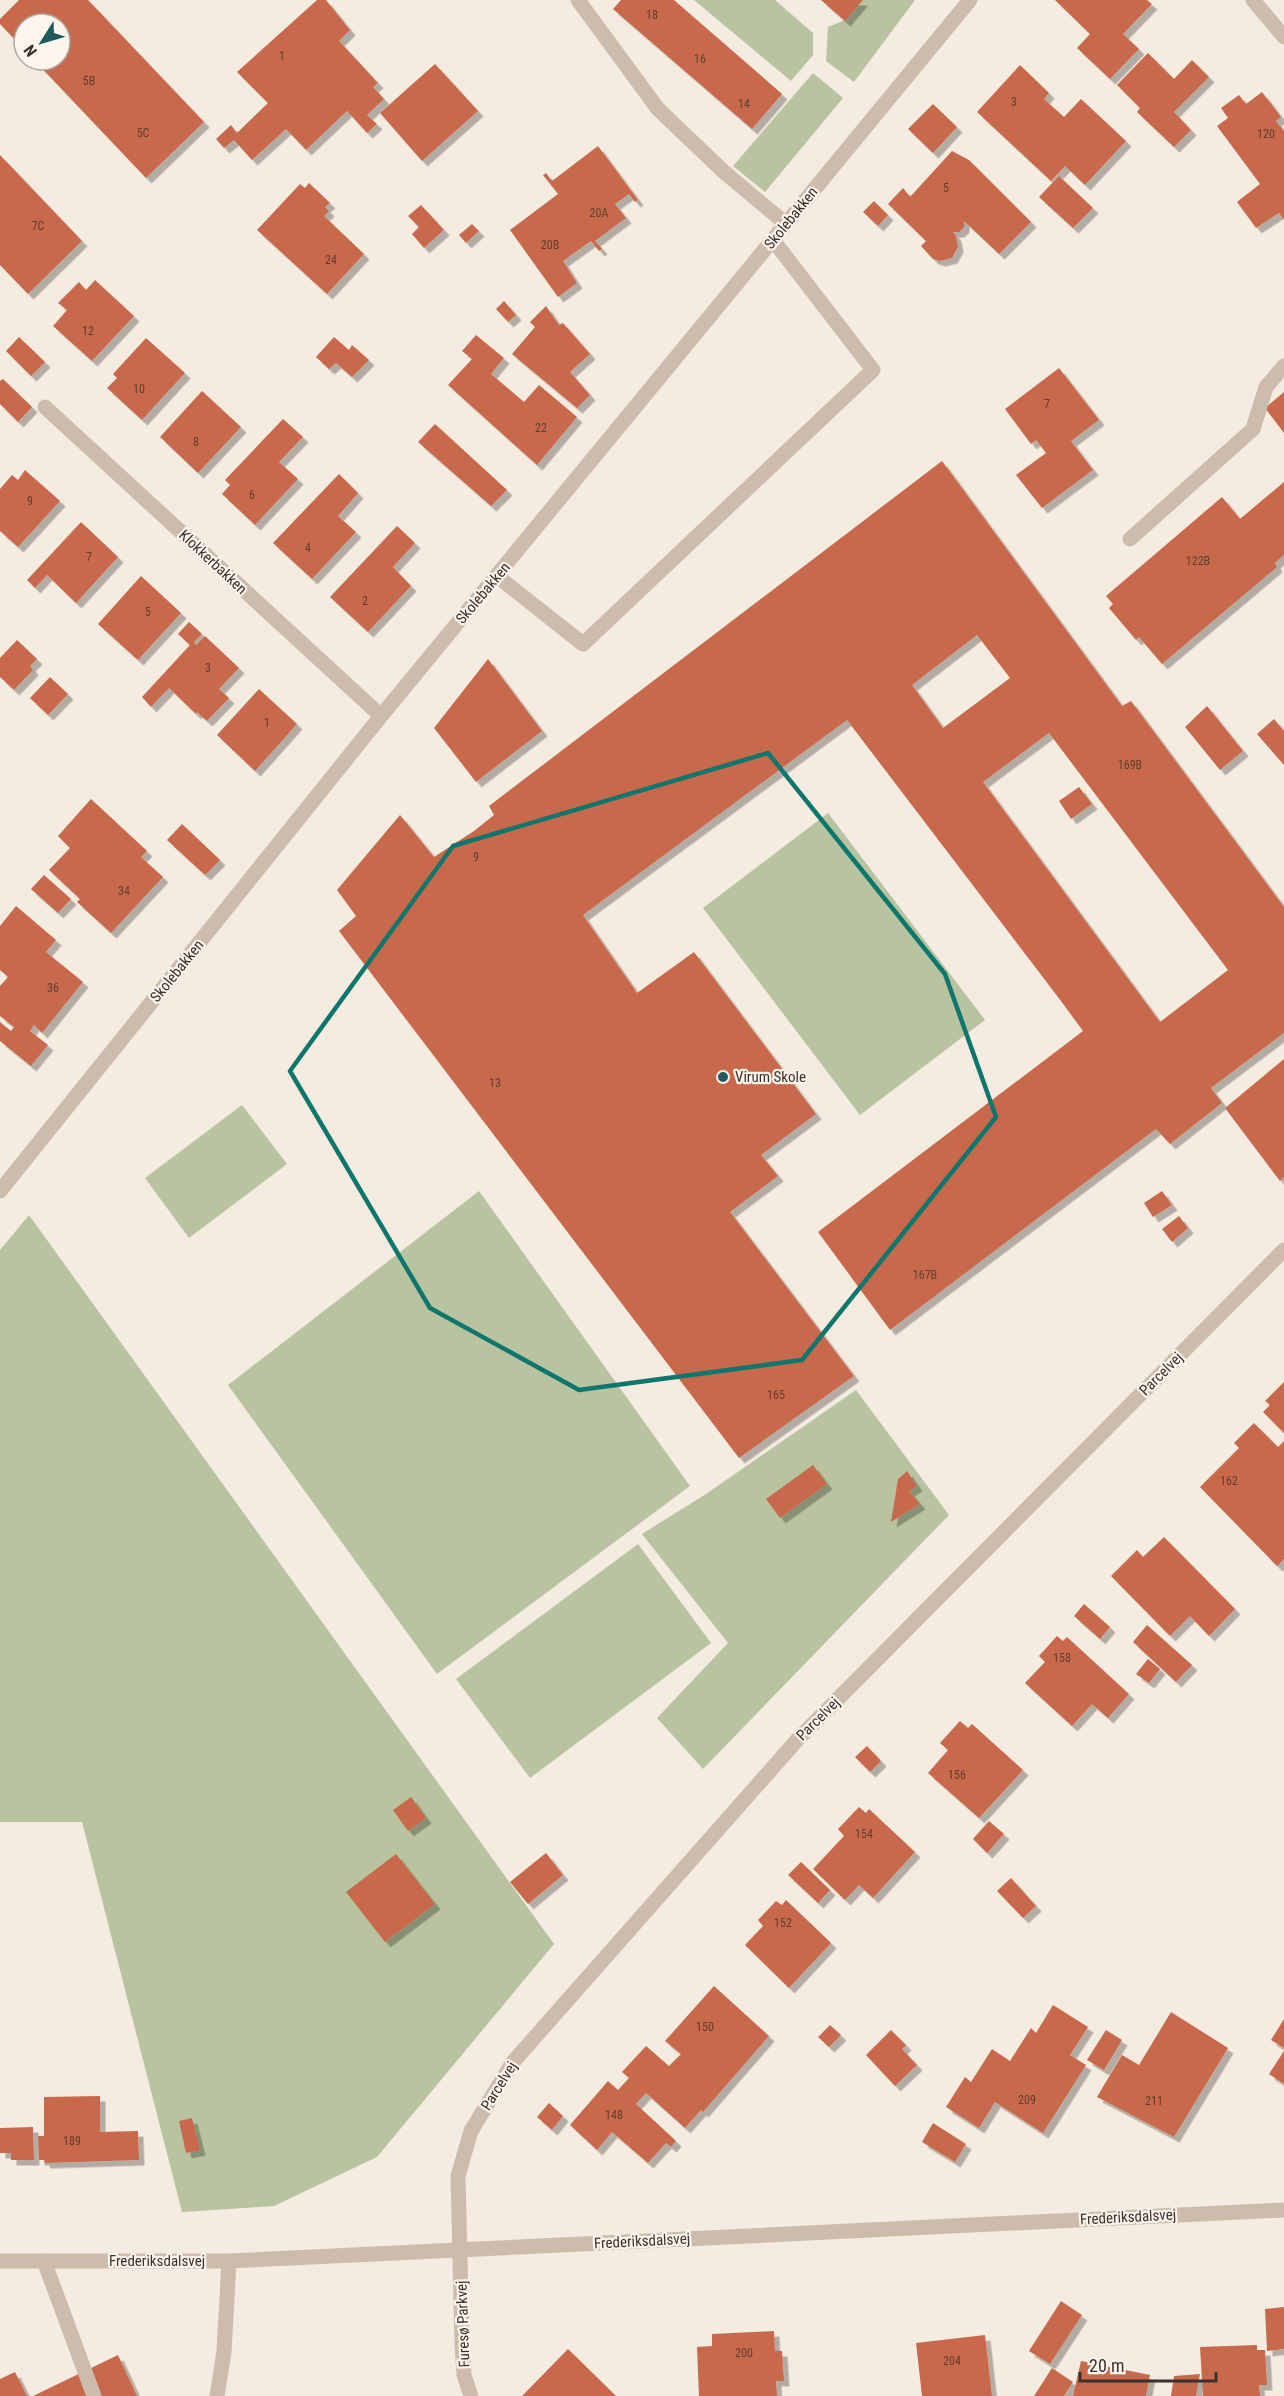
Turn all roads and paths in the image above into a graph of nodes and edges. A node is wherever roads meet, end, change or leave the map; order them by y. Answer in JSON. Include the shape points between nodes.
{"nodes":[{"id":1,"x":578,"y":0,"type":"edge"},
{"id":2,"x":970,"y":0,"type":"edge"},
{"id":3,"x":1253,"y":0,"type":"edge"},
{"id":4,"x":1284,"y":37,"type":"edge"},
{"id":5,"x":786,"y":224,"type":"junction"},
{"id":6,"x":773,"y":240,"type":"junction"},
{"id":7,"x":1284,"y":366,"type":"edge"},
{"id":8,"x":45,"y":407,"type":"dead end"},
{"id":9,"x":1130,"y":539,"type":"dead end"},
{"id":10,"x":497,"y":576,"type":"junction"},
{"id":11,"x":381,"y":716,"type":"junction"},
{"id":12,"x":0,"y":1191,"type":"edge"},
{"id":13,"x":1284,"y":1250,"type":"edge"},
{"id":14,"x":1284,"y":2210,"type":"edge"},
{"id":15,"x":460,"y":2251,"type":"junction"},
{"id":16,"x":44,"y":2261,"type":"junction"},
{"id":17,"x":229,"y":2261,"type":"junction"},
{"id":18,"x":0,"y":2262,"type":"edge"},
{"id":19,"x":94,"y":2396,"type":"edge"},
{"id":20,"x":217,"y":2396,"type":"edge"},
{"id":21,"x":471,"y":2396,"type":"edge"}],
"edges":[{"from":1,"to":5,"type":"street","via":[[658,109]]},
{"from":2,"to":5,"type":"street","name":"Skolebakken"},
{"from":3,"to":4,"type":"street"},
{"from":5,"to":6,"type":"street","name":"Skolebakken"},
{"from":6,"to":10,"type":"street","name":"Skolebakken"},
{"from":6,"to":10,"type":"street","via":[[873,370],[583,644]]},
{"from":7,"to":9,"type":"street","via":[[1266,387],[1253,429]]},
{"from":8,"to":11,"type":"street","name":"Klokkerbakken"},
{"from":10,"to":11,"type":"street","name":"Skolebakken"},
{"from":11,"to":12,"type":"street","name":"Skolebakken"},
{"from":13,"to":15,"type":"street","name":"Parcelvej","via":[[798,1739],[513,2062],[471,2131],[458,2176]]},
{"from":14,"to":15,"type":"street","name":"Frederiksdalsvej"},
{"from":15,"to":17,"type":"street","name":"Frederiksdalsvej"},
{"from":15,"to":21,"type":"street","name":"Furesø Parkvej","via":[[463,2364]]},
{"from":16,"to":17,"type":"street","name":"Frederiksdalsvej"},
{"from":16,"to":18,"type":"street","name":"Frederiksdalsvej"},
{"from":16,"to":19,"type":"street"},
{"from":17,"to":20,"type":"street","via":[[224,2352]]}]}
